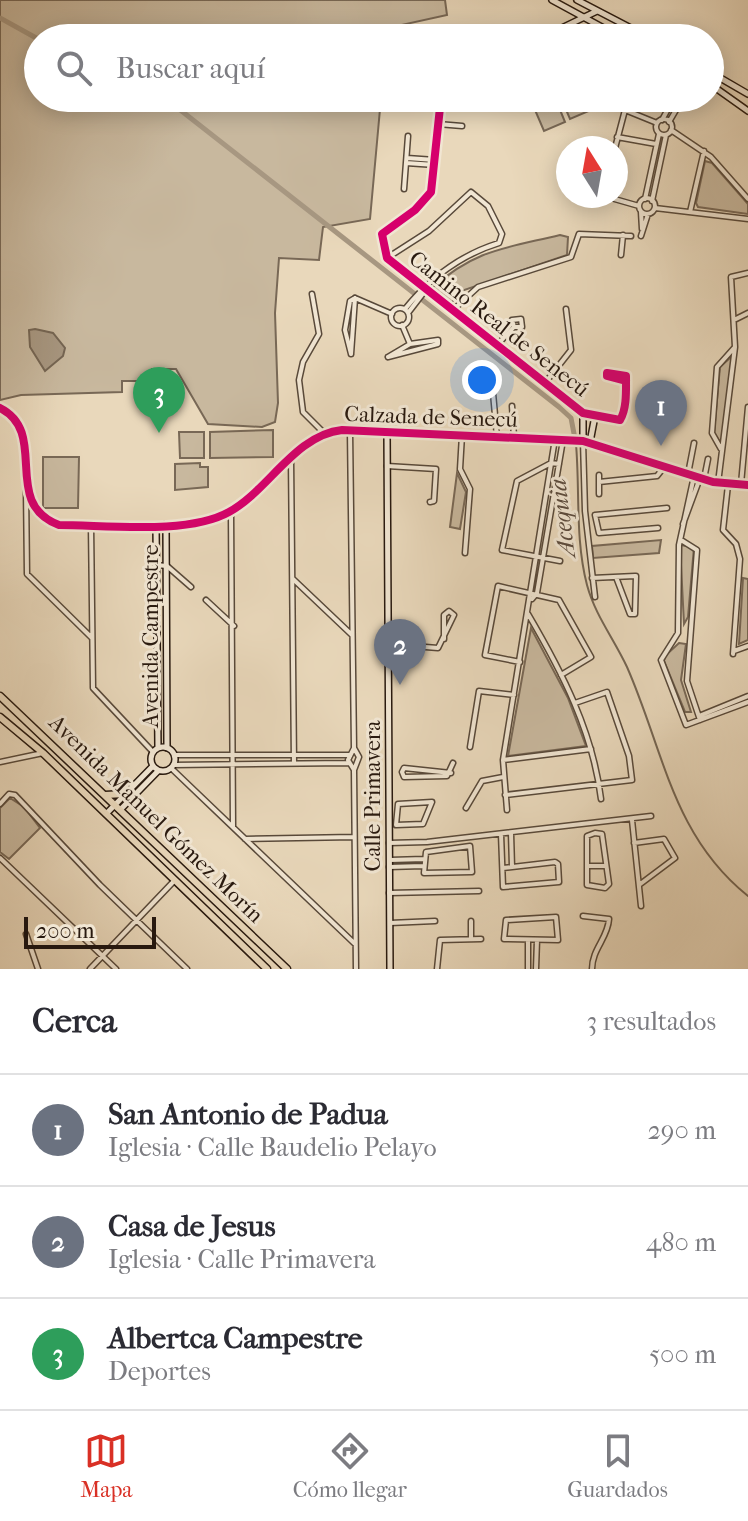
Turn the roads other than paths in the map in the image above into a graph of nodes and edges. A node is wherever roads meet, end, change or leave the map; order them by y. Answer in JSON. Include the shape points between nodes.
{"nodes":[{"id":1,"x":552,"y":0,"type":"edge"},
{"id":2,"x":580,"y":1,"type":"edge"},
{"id":3,"x":597,"y":11,"type":"junction"},
{"id":4,"x":583,"y":17,"type":"junction"},
{"id":5,"x":569,"y":24,"type":"edge"},
{"id":6,"x":596,"y":24,"type":"edge"},
{"id":7,"x":623,"y":24,"type":"edge"},
{"id":8,"x":724,"y":80,"type":"edge"},
{"id":9,"x":724,"y":92,"type":"edge"},
{"id":10,"x":745,"y":92,"type":"edge"},
{"id":11,"x":733,"y":97,"type":"junction"},
{"id":12,"x":748,"y":111,"type":"edge"},
{"id":13,"x":439,"y":112,"type":"edge"},
{"id":14,"x":624,"y":112,"type":"edge"},
{"id":15,"x":636,"y":112,"type":"edge"},
{"id":16,"x":665,"y":112,"type":"edge"},
{"id":17,"x":675,"y":112,"type":"edge"},
{"id":18,"x":659,"y":121,"type":"junction"},
{"id":19,"x":669,"y":122,"type":"junction"},
{"id":20,"x":438,"y":124,"type":"junction"},
{"id":21,"x":462,"y":126,"type":"dead end"},
{"id":22,"x":671,"y":130,"type":"junction"},
{"id":23,"x":659,"y":134,"type":"junction"},
{"id":24,"x":666,"y":135,"type":"junction"},
{"id":25,"x":408,"y":136,"type":"dead end"},
{"id":26,"x":617,"y":136,"type":"edge"},
{"id":27,"x":628,"y":139,"type":"edge"},
{"id":28,"x":656,"y":144,"type":"junction"},
{"id":29,"x":704,"y":151,"type":"junction"},
{"id":30,"x":407,"y":160,"type":"junction"},
{"id":31,"x":435,"y":163,"type":"junction"},
{"id":32,"x":404,"y":189,"type":"dead end"},
{"id":33,"x":645,"y":199,"type":"junction"},
{"id":34,"x":748,"y":199,"type":"edge"},
{"id":35,"x":652,"y":201,"type":"junction"},
{"id":36,"x":628,"y":205,"type":"edge"},
{"id":37,"x":655,"y":208,"type":"junction"},
{"id":38,"x":640,"y":209,"type":"junction"},
{"id":39,"x":690,"y":212,"type":"junction"},
{"id":40,"x":648,"y":214,"type":"junction"},
{"id":41,"x":748,"y":219,"type":"edge"},
{"id":42,"x":623,"y":235,"type":"junction"},
{"id":43,"x":631,"y":236,"type":"dead end"},
{"id":44,"x":621,"y":255,"type":"dead end"},
{"id":45,"x":387,"y":258,"type":"junction"},
{"id":46,"x":748,"y":273,"type":"edge"},
{"id":47,"x":424,"y":290,"type":"junction"},
{"id":48,"x":312,"y":294,"type":"dead end"},
{"id":49,"x":566,"y":309,"type":"dead end"},
{"id":50,"x":407,"y":311,"type":"junction"},
{"id":51,"x":452,"y":311,"type":"junction"},
{"id":52,"x":748,"y":313,"type":"edge"},
{"id":53,"x":392,"y":314,"type":"junction"},
{"id":54,"x":735,"y":320,"type":"junction"},
{"id":55,"x":348,"y":325,"type":"junction"},
{"id":56,"x":402,"y":325,"type":"junction"},
{"id":57,"x":514,"y":327,"type":"dead end"},
{"id":58,"x":496,"y":346,"type":"junction"},
{"id":59,"x":411,"y":347,"type":"junction"},
{"id":60,"x":735,"y":347,"type":"junction"},
{"id":61,"x":626,"y":381,"type":"dead end"},
{"id":62,"x":492,"y":382,"type":"dead end"},
{"id":63,"x":545,"y":383,"type":"junction"},
{"id":64,"x":512,"y":406,"type":"dead end"},
{"id":65,"x":748,"y":407,"type":"edge"},
{"id":66,"x":0,"y":408,"type":"edge"},
{"id":67,"x":583,"y":413,"type":"junction"},
{"id":68,"x":595,"y":416,"type":"junction"},
{"id":69,"x":350,"y":430,"type":"junction"},
{"id":70,"x":387,"y":432,"type":"junction"},
{"id":71,"x":325,"y":434,"type":"junction"},
{"id":72,"x":462,"y":435,"type":"junction"},
{"id":73,"x":497,"y":437,"type":"junction"},
{"id":74,"x":514,"y":437,"type":"junction"},
{"id":75,"x":555,"y":439,"type":"junction"},
{"id":76,"x":563,"y":440,"type":"junction"},
{"id":77,"x":587,"y":441,"type":"junction"},
{"id":78,"x":694,"y":443,"type":"dead end"},
{"id":79,"x":721,"y":449,"type":"junction"},
{"id":80,"x":291,"y":458,"type":"junction"},
{"id":81,"x":708,"y":459,"type":"dead end"},
{"id":82,"x":551,"y":463,"type":"junction"},
{"id":83,"x":559,"y":464,"type":"junction"},
{"id":84,"x":387,"y":466,"type":"junction"},
{"id":85,"x":664,"y":468,"type":"junction"},
{"id":86,"x":599,"y":475,"type":"dead end"},
{"id":87,"x":697,"y":477,"type":"junction"},
{"id":88,"x":599,"y":482,"type":"junction"},
{"id":89,"x":718,"y":483,"type":"junction"},
{"id":90,"x":728,"y":485,"type":"junction"},
{"id":91,"x":742,"y":486,"type":"edge"},
{"id":92,"x":26,"y":489,"type":"junction"},
{"id":93,"x":599,"y":494,"type":"dead end"},
{"id":94,"x":430,"y":502,"type":"dead end"},
{"id":95,"x":667,"y":508,"type":"dead end"},
{"id":96,"x":231,"y":512,"type":"junction"},
{"id":97,"x":595,"y":521,"type":"junction"},
{"id":98,"x":586,"y":522,"type":"junction"},
{"id":99,"x":166,"y":524,"type":"junction"},
{"id":100,"x":91,"y":525,"type":"junction"},
{"id":101,"x":156,"y":525,"type":"junction"},
{"id":102,"x":658,"y":528,"type":"dead end"},
{"id":103,"x":681,"y":540,"type":"junction"},
{"id":104,"x":465,"y":553,"type":"dead end"},
{"id":105,"x":536,"y":557,"type":"junction"},
{"id":106,"x":544,"y":558,"type":"junction"},
{"id":107,"x":560,"y":561,"type":"dead end"},
{"id":108,"x":156,"y":565,"type":"junction"},
{"id":109,"x":167,"y":566,"type":"junction"},
{"id":110,"x":739,"y":575,"type":"junction"},
{"id":111,"x":748,"y":576,"type":"edge"},
{"id":112,"x":616,"y":577,"type":"junction"},
{"id":113,"x":592,"y":578,"type":"junction"},
{"id":114,"x":293,"y":579,"type":"junction"},
{"id":115,"x":157,"y":583,"type":"junction"},
{"id":116,"x":167,"y":584,"type":"junction"},
{"id":117,"x":191,"y":587,"type":"dead end"},
{"id":118,"x":534,"y":593,"type":"junction"},
{"id":119,"x":595,"y":597,"type":"dead end"},
{"id":120,"x":206,"y":600,"type":"dead end"},
{"id":121,"x":528,"y":614,"type":"junction"},
{"id":122,"x":234,"y":626,"type":"junction"},
{"id":123,"x":678,"y":633,"type":"junction"},
{"id":124,"x":689,"y":634,"type":"junction"},
{"id":125,"x":352,"y":635,"type":"junction"},
{"id":126,"x":92,"y":638,"type":"junction"},
{"id":127,"x":444,"y":639,"type":"junction"},
{"id":128,"x":388,"y":644,"type":"junction"},
{"id":129,"x":748,"y":646,"type":"edge"},
{"id":130,"x":158,"y":659,"type":"junction"},
{"id":131,"x":167,"y":659,"type":"junction"},
{"id":132,"x":520,"y":662,"type":"junction"},
{"id":133,"x":561,"y":675,"type":"junction"},
{"id":134,"x":514,"y":695,"type":"junction"},
{"id":135,"x":0,"y":696,"type":"edge"},
{"id":136,"x":748,"y":699,"type":"edge"},
{"id":137,"x":575,"y":703,"type":"junction"},
{"id":138,"x":0,"y":717,"type":"edge"},
{"id":139,"x":699,"y":718,"type":"junction"},
{"id":140,"x":158,"y":719,"type":"junction"},
{"id":141,"x":167,"y":720,"type":"junction"},
{"id":142,"x":470,"y":747,"type":"dead end"},
{"id":143,"x":167,"y":748,"type":"junction"},
{"id":144,"x":354,"y":748,"type":"junction"},
{"id":145,"x":591,"y":749,"type":"junction"},
{"id":146,"x":156,"y":750,"type":"junction"},
{"id":147,"x":43,"y":753,"type":"junction"},
{"id":148,"x":234,"y":754,"type":"junction"},
{"id":149,"x":294,"y":754,"type":"junction"},
{"id":150,"x":174,"y":755,"type":"junction"},
{"id":151,"x":349,"y":755,"type":"junction"},
{"id":152,"x":503,"y":760,"type":"junction"},
{"id":153,"x":0,"y":762,"type":"edge"},
{"id":154,"x":294,"y":763,"type":"junction"},
{"id":155,"x":349,"y":763,"type":"junction"},
{"id":156,"x":453,"y":763,"type":"dead end"},
{"id":157,"x":234,"y":764,"type":"junction"},
{"id":158,"x":172,"y":767,"type":"junction"},
{"id":159,"x":155,"y":768,"type":"junction"},
{"id":160,"x":354,"y":770,"type":"junction"},
{"id":161,"x":388,"y":771,"type":"junction"},
{"id":162,"x":503,"y":777,"type":"junction"},
{"id":163,"x":599,"y":784,"type":"junction"},
{"id":164,"x":125,"y":794,"type":"junction"},
{"id":165,"x":104,"y":795,"type":"junction"},
{"id":166,"x":505,"y":795,"type":"junction"},
{"id":167,"x":601,"y":799,"type":"dead end"},
{"id":168,"x":0,"y":804,"type":"edge"},
{"id":169,"x":117,"y":807,"type":"junction"},
{"id":170,"x":466,"y":808,"type":"dead end"},
{"id":171,"x":507,"y":810,"type":"dead end"},
{"id":172,"x":106,"y":815,"type":"junction"},
{"id":173,"x":392,"y":815,"type":"junction"},
{"id":174,"x":651,"y":816,"type":"dead end"},
{"id":175,"x":632,"y":820,"type":"junction"},
{"id":176,"x":594,"y":824,"type":"junction"},
{"id":177,"x":233,"y":827,"type":"junction"},
{"id":178,"x":511,"y":833,"type":"junction"},
{"id":179,"x":595,"y":833,"type":"junction"},
{"id":180,"x":501,"y":834,"type":"junction"},
{"id":181,"x":354,"y":837,"type":"junction"},
{"id":182,"x":245,"y":839,"type":"junction"},
{"id":183,"x":389,"y":843,"type":"junction"},
{"id":184,"x":634,"y":843,"type":"junction"},
{"id":185,"x":502,"y":854,"type":"junction"},
{"id":186,"x":511,"y":854,"type":"junction"},
{"id":187,"x":0,"y":858,"type":"edge"},
{"id":188,"x":424,"y":859,"type":"junction"},
{"id":189,"x":389,"y":863,"type":"junction"},
{"id":190,"x":423,"y":866,"type":"junction"},
{"id":191,"x":588,"y":866,"type":"junction"},
{"id":192,"x":606,"y":866,"type":"junction"},
{"id":193,"x":512,"y":867,"type":"junction"},
{"id":194,"x":503,"y":868,"type":"junction"},
{"id":195,"x":174,"y":881,"type":"junction"},
{"id":196,"x":639,"y":885,"type":"junction"},
{"id":197,"x":479,"y":891,"type":"dead end"},
{"id":198,"x":389,"y":893,"type":"junction"},
{"id":199,"x":641,"y":906,"type":"dead end"},
{"id":200,"x":583,"y":916,"type":"dead end"},
{"id":201,"x":136,"y":920,"type":"junction"},
{"id":202,"x":435,"y":921,"type":"dead end"},
{"id":203,"x":471,"y":921,"type":"dead end"},
{"id":204,"x":390,"y":923,"type":"junction"},
{"id":205,"x":26,"y":934,"type":"dead end"},
{"id":206,"x":471,"y":939,"type":"junction"},
{"id":207,"x":481,"y":939,"type":"dead end"},
{"id":208,"x":528,"y":940,"type":"junction"},
{"id":209,"x":537,"y":940,"type":"junction"},
{"id":210,"x":354,"y":943,"type":"junction"},
{"id":211,"x":102,"y":956,"type":"junction"},
{"id":212,"x":38,"y":969,"type":"edge"},
{"id":213,"x":90,"y":969,"type":"edge"},
{"id":214,"x":116,"y":969,"type":"edge"},
{"id":215,"x":187,"y":969,"type":"edge"},
{"id":216,"x":267,"y":969,"type":"edge"},
{"id":217,"x":287,"y":969,"type":"edge"},
{"id":218,"x":356,"y":969,"type":"edge"},
{"id":219,"x":390,"y":969,"type":"edge"},
{"id":220,"x":437,"y":969,"type":"edge"},
{"id":221,"x":528,"y":969,"type":"edge"},
{"id":222,"x":536,"y":969,"type":"edge"},
{"id":223,"x":592,"y":969,"type":"edge"}],
"edges":[{"from":1,"to":4,"type":"street"},
{"from":2,"to":3,"type":"street"},
{"from":2,"to":4,"type":"street"},
{"from":3,"to":4,"type":"street"},
{"from":3,"to":7,"type":"street"},
{"from":4,"to":5,"type":"street"},
{"from":4,"to":6,"type":"street"},
{"from":8,"to":10,"type":"street"},
{"from":9,"to":11,"type":"street"},
{"from":10,"to":11,"type":"street"},
{"from":11,"to":12,"type":"street"},
{"from":13,"to":20,"type":"street","name":"Camino Real de Senecú"},
{"from":14,"to":26,"type":"street"},
{"from":15,"to":18,"type":"street"},
{"from":16,"to":18,"type":"street"},
{"from":17,"to":19,"type":"street"},
{"from":18,"to":19,"type":"street"},
{"from":18,"to":23,"type":"street"},
{"from":19,"to":22,"type":"street"},
{"from":20,"to":21,"type":"street"},
{"from":20,"to":31,"type":"street","name":"Camino Real de Senecú"},
{"from":22,"to":24,"type":"street"},
{"from":22,"to":29,"type":"street"},
{"from":23,"to":24,"type":"street"},
{"from":23,"to":28,"type":"street"},
{"from":24,"to":35,"type":"street"},
{"from":25,"to":30,"type":"street"},
{"from":27,"to":28,"type":"street"},
{"from":28,"to":33,"type":"street"},
{"from":29,"to":34,"type":"street"},
{"from":29,"to":39,"type":"street"},
{"from":30,"to":31,"type":"street"},
{"from":30,"to":32,"type":"street"},
{"from":31,"to":45,"type":"street","name":"Camino Real de Senecú","via":[[428,197],[382,234]]},
{"from":33,"to":35,"type":"street"},
{"from":33,"to":38,"type":"street"},
{"from":35,"to":37,"type":"street"},
{"from":36,"to":38,"type":"street"},
{"from":37,"to":39,"type":"street"},
{"from":37,"to":40,"type":"street"},
{"from":38,"to":40,"type":"street"},
{"from":38,"to":40,"type":"street","via":[[642,233]]},
{"from":39,"to":41,"type":"street"},
{"from":42,"to":43,"type":"street"},
{"from":42,"to":44,"type":"street"},
{"from":42,"to":51,"type":"street","via":[[579,234],[571,257],[478,287]]},
{"from":45,"to":47,"type":"street","name":"Camino Real de Senecú"},
{"from":45,"to":47,"type":"street","via":[[429,231],[471,192],[488,206],[501,240],[462,258]]},
{"from":46,"to":54,"type":"street","via":[[731,276]]},
{"from":47,"to":50,"type":"street"},
{"from":47,"to":51,"type":"street","name":"Camino Real de Senecú"},
{"from":48,"to":71,"type":"street","via":[[319,334],[303,362],[299,386],[303,412]]},
{"from":49,"to":63,"type":"street","via":[[571,350]]},
{"from":50,"to":53,"type":"street"},
{"from":50,"to":56,"type":"street"},
{"from":51,"to":58,"type":"street","name":"Camino Real de Senecú"},
{"from":52,"to":54,"type":"street"},
{"from":53,"to":55,"type":"street","via":[[355,298]]},
{"from":53,"to":56,"type":"street","via":[[394,323]]},
{"from":54,"to":60,"type":"street"},
{"from":55,"to":55,"type":"street","via":[[351,354]]},
{"from":56,"to":59,"type":"street"},
{"from":57,"to":58,"type":"street"},
{"from":58,"to":63,"type":"street","name":"Camino Real de Senecú"},
{"from":59,"to":59,"type":"street","via":[[388,357]]},
{"from":59,"to":59,"type":"street","via":[[438,344],[438,340]]},
{"from":60,"to":79,"type":"street"},
{"from":60,"to":79,"type":"street","via":[[717,367],[712,433]]},
{"from":61,"to":68,"type":"street","via":[[622,419]]},
{"from":62,"to":73,"type":"street"},
{"from":63,"to":67,"type":"street","name":"Camino Real de Senecú"},
{"from":64,"to":74,"type":"street"},
{"from":65,"to":91,"type":"street"},
{"from":66,"to":92,"type":"street","via":[[14,418],[23,435]]},
{"from":67,"to":68,"type":"street"},
{"from":67,"to":77,"type":"street"},
{"from":68,"to":77,"type":"street"},
{"from":69,"to":70,"type":"street","name":"Calzada de Senecú"},
{"from":69,"to":71,"type":"street","name":"Calzada de Senecú"},
{"from":69,"to":125,"type":"street"},
{"from":70,"to":72,"type":"street","name":"Calzada de Senecú"},
{"from":70,"to":84,"type":"street","name":"Calle Primavera"},
{"from":71,"to":80,"type":"street","name":"Calzada de Senecú"},
{"from":72,"to":73,"type":"street","name":"Calzada de Senecú"},
{"from":72,"to":104,"type":"street","via":[[460,469],[470,489]]},
{"from":73,"to":74,"type":"street","name":"Calzada de Senecú"},
{"from":74,"to":75,"type":"street","name":"Calzada de Senecú"},
{"from":75,"to":76,"type":"street","name":"Calzada de Senecú"},
{"from":75,"to":82,"type":"street"},
{"from":76,"to":77,"type":"street","name":"Calzada de Senecú"},
{"from":76,"to":83,"type":"street"},
{"from":77,"to":85,"type":"street","name":"Calzada de Senecú"},
{"from":77,"to":98,"type":"street"},
{"from":78,"to":87,"type":"street"},
{"from":79,"to":89,"type":"street"},
{"from":80,"to":96,"type":"street","name":"Calzada de Senecú"},
{"from":80,"to":114,"type":"street"},
{"from":81,"to":87,"type":"street"},
{"from":82,"to":83,"type":"street"},
{"from":82,"to":105,"type":"street"},
{"from":82,"to":105,"type":"street","via":[[516,483],[502,550]]},
{"from":83,"to":106,"type":"street"},
{"from":84,"to":94,"type":"street","via":[[436,469]]},
{"from":84,"to":128,"type":"street","name":"Calle Primavera"},
{"from":85,"to":87,"type":"street","name":"Calzada de Senecú"},
{"from":85,"to":88,"type":"street","via":[[657,476]]},
{"from":86,"to":88,"type":"street"},
{"from":87,"to":89,"type":"street","name":"Calzada de Senecú"},
{"from":87,"to":103,"type":"street"},
{"from":88,"to":93,"type":"street"},
{"from":89,"to":90,"type":"street","name":"Calzada de Senecú"},
{"from":90,"to":91,"type":"street","name":"Calzada de Senecú"},
{"from":90,"to":110,"type":"street","via":[[725,523],[739,552]]},
{"from":92,"to":100,"type":"street","name":"Calzada de Senecú","via":[[35,508],[53,523]]},
{"from":92,"to":126,"type":"street","via":[[27,574]]},
{"from":95,"to":97,"type":"street","via":[[597,513]]},
{"from":96,"to":99,"type":"street","name":"Calzada de Senecú","via":[[199,523]]},
{"from":96,"to":122,"type":"street"},
{"from":97,"to":98,"type":"street"},
{"from":97,"to":102,"type":"street","via":[[599,533]]},
{"from":98,"to":113,"type":"street"},
{"from":99,"to":101,"type":"street","name":"Calzada de Senecú"},
{"from":99,"to":109,"type":"street","name":"Avenida Campestre"},
{"from":100,"to":101,"type":"street","name":"Calzada de Senecú"},
{"from":100,"to":126,"type":"street"},
{"from":101,"to":108,"type":"street","name":"Avenida Campestre"},
{"from":103,"to":123,"type":"street"},
{"from":103,"to":124,"type":"street","via":[[697,550]]},
{"from":105,"to":106,"type":"street"},
{"from":105,"to":118,"type":"street"},
{"from":106,"to":107,"type":"street"},
{"from":106,"to":118,"type":"street"},
{"from":108,"to":109,"type":"street"},
{"from":108,"to":115,"type":"street","name":"Avenida Campestre"},
{"from":109,"to":116,"type":"street","name":"Avenida Campestre"},
{"from":109,"to":117,"type":"street"},
{"from":110,"to":111,"type":"street"},
{"from":110,"to":129,"type":"street","via":[[733,652]]},
{"from":112,"to":112,"type":"street","via":[[630,614],[635,614],[636,577]]},
{"from":112,"to":113,"type":"street"},
{"from":113,"to":119,"type":"street"},
{"from":114,"to":125,"type":"street"},
{"from":114,"to":149,"type":"street"},
{"from":115,"to":116,"type":"street"},
{"from":115,"to":130,"type":"street","name":"Avenida Campestre"},
{"from":116,"to":131,"type":"street","name":"Avenida Campestre"},
{"from":118,"to":121,"type":"street"},
{"from":118,"to":132,"type":"street","via":[[497,587],[488,658]]},
{"from":118,"to":133,"type":"street","via":[[559,600],[591,656]]},
{"from":120,"to":122,"type":"street"},
{"from":121,"to":132,"type":"street"},
{"from":121,"to":133,"type":"street"},
{"from":122,"to":148,"type":"street"},
{"from":123,"to":124,"type":"street"},
{"from":123,"to":139,"type":"street","via":[[661,660],[685,723]]},
{"from":124,"to":139,"type":"street","via":[[687,681]]},
{"from":125,"to":144,"type":"street"},
{"from":126,"to":146,"type":"street","via":[[94,691]]},
{"from":127,"to":127,"type":"street","via":[[454,615],[449,611],[444,615]]},
{"from":127,"to":128,"type":"street","via":[[436,649]]},
{"from":128,"to":161,"type":"street","name":"Calle Primavera"},
{"from":130,"to":131,"type":"street"},
{"from":130,"to":140,"type":"street","name":"Avenida Campestre"},
{"from":131,"to":141,"type":"street","name":"Avenida Campestre"},
{"from":132,"to":134,"type":"street"},
{"from":133,"to":137,"type":"street"},
{"from":134,"to":142,"type":"street","via":[[479,691]]},
{"from":134,"to":152,"type":"street"},
{"from":135,"to":165,"type":"main road","name":"Avenida Manuel Gómez Morín"},
{"from":136,"to":139,"type":"street"},
{"from":137,"to":145,"type":"street"},
{"from":137,"to":163,"type":"street","via":[[607,692],[629,756],[634,777],[630,782]]},
{"from":138,"to":147,"type":"main road","name":"Avenida Manuel Gómez Morín"},
{"from":140,"to":141,"type":"street"},
{"from":140,"to":146,"type":"street","name":"Avenida Campestre"},
{"from":141,"to":143,"type":"street","name":"Avenida Campestre"},
{"from":143,"to":146,"type":"street"},
{"from":143,"to":150,"type":"street"},
{"from":144,"to":151,"type":"street"},
{"from":144,"to":160,"type":"street","via":[[359,761]]},
{"from":145,"to":152,"type":"street"},
{"from":145,"to":163,"type":"street"},
{"from":146,"to":159,"type":"street","name":"Avenida Campestre"},
{"from":147,"to":153,"type":"street"},
{"from":147,"to":172,"type":"main road","name":"Avenida Manuel Gómez Morín"},
{"from":148,"to":149,"type":"street"},
{"from":148,"to":150,"type":"street"},
{"from":148,"to":157,"type":"street"},
{"from":149,"to":151,"type":"street"},
{"from":149,"to":154,"type":"street"},
{"from":150,"to":158,"type":"street"},
{"from":151,"to":155,"type":"street"},
{"from":152,"to":162,"type":"street"},
{"from":154,"to":155,"type":"street"},
{"from":154,"to":157,"type":"street"},
{"from":155,"to":160,"type":"street"},
{"from":156,"to":161,"type":"street","via":[[447,776],[404,777]]},
{"from":157,"to":158,"type":"street"},
{"from":157,"to":177,"type":"street"},
{"from":158,"to":159,"type":"street"},
{"from":158,"to":177,"type":"street"},
{"from":159,"to":164,"type":"street"},
{"from":159,"to":169,"type":"street"},
{"from":160,"to":181,"type":"street"},
{"from":161,"to":173,"type":"street","name":"Calle Primavera"},
{"from":162,"to":166,"type":"street"},
{"from":162,"to":170,"type":"street","via":[[482,781]]},
{"from":163,"to":166,"type":"street"},
{"from":163,"to":167,"type":"street"},
{"from":164,"to":165,"type":"main road"},
{"from":164,"to":169,"type":"street"},
{"from":165,"to":169,"type":"main road","name":"Avenida Manuel Gómez Morín"},
{"from":166,"to":171,"type":"street"},
{"from":168,"to":201,"type":"street","via":[[15,795]]},
{"from":169,"to":172,"type":"street"},
{"from":169,"to":217,"type":"main road","name":"Avenida Manuel Gómez Morín"},
{"from":172,"to":195,"type":"main road","name":"Avenida Manuel Gómez Morín"},
{"from":173,"to":173,"type":"street","via":[[398,826],[422,825],[434,804],[398,804]]},
{"from":173,"to":183,"type":"street","name":"Calle Primavera"},
{"from":174,"to":175,"type":"street"},
{"from":175,"to":176,"type":"street"},
{"from":175,"to":184,"type":"street"},
{"from":176,"to":178,"type":"street"},
{"from":176,"to":179,"type":"street"},
{"from":177,"to":182,"type":"street"},
{"from":178,"to":180,"type":"street"},
{"from":178,"to":186,"type":"street"},
{"from":179,"to":191,"type":"street","via":[[587,836]]},
{"from":179,"to":192,"type":"street","via":[[602,834]]},
{"from":180,"to":183,"type":"street"},
{"from":180,"to":185,"type":"street"},
{"from":181,"to":182,"type":"street"},
{"from":181,"to":210,"type":"street"},
{"from":182,"to":210,"type":"street"},
{"from":183,"to":189,"type":"street","name":"Calle Primavera"},
{"from":184,"to":196,"type":"street"},
{"from":184,"to":196,"type":"street","via":[[664,839],[675,858]]},
{"from":185,"to":186,"type":"street"},
{"from":185,"to":194,"type":"street"},
{"from":186,"to":193,"type":"street"},
{"from":187,"to":211,"type":"street"},
{"from":188,"to":189,"type":"street"},
{"from":188,"to":190,"type":"street"},
{"from":188,"to":190,"type":"street","via":[[427,851],[470,846],[474,870],[427,875]]},
{"from":189,"to":190,"type":"street"},
{"from":189,"to":198,"type":"street","name":"Calle Primavera"},
{"from":191,"to":192,"type":"street"},
{"from":191,"to":192,"type":"street","via":[[587,887],[605,888]]},
{"from":193,"to":194,"type":"street"},
{"from":193,"to":194,"type":"street","via":[[556,862],[559,882],[505,888]]},
{"from":195,"to":201,"type":"street"},
{"from":195,"to":216,"type":"main road","name":"Avenida Manuel Gómez Morín"},
{"from":196,"to":199,"type":"street"},
{"from":197,"to":198,"type":"street"},
{"from":198,"to":204,"type":"street","name":"Calle Primavera"},
{"from":200,"to":223,"type":"street","via":[[609,919]]},
{"from":201,"to":211,"type":"street"},
{"from":201,"to":215,"type":"street"},
{"from":202,"to":204,"type":"street"},
{"from":203,"to":206,"type":"street"},
{"from":204,"to":219,"type":"street","name":"Calle Primavera"},
{"from":205,"to":212,"type":"street"},
{"from":206,"to":207,"type":"street"},
{"from":206,"to":220,"type":"street","via":[[440,940]]},
{"from":208,"to":209,"type":"street"},
{"from":208,"to":209,"type":"street","via":[[504,940],[503,922],[557,918],[559,939]]},
{"from":208,"to":221,"type":"street"},
{"from":209,"to":222,"type":"street"},
{"from":210,"to":218,"type":"street"},
{"from":211,"to":213,"type":"street"},
{"from":211,"to":214,"type":"street"}]}
